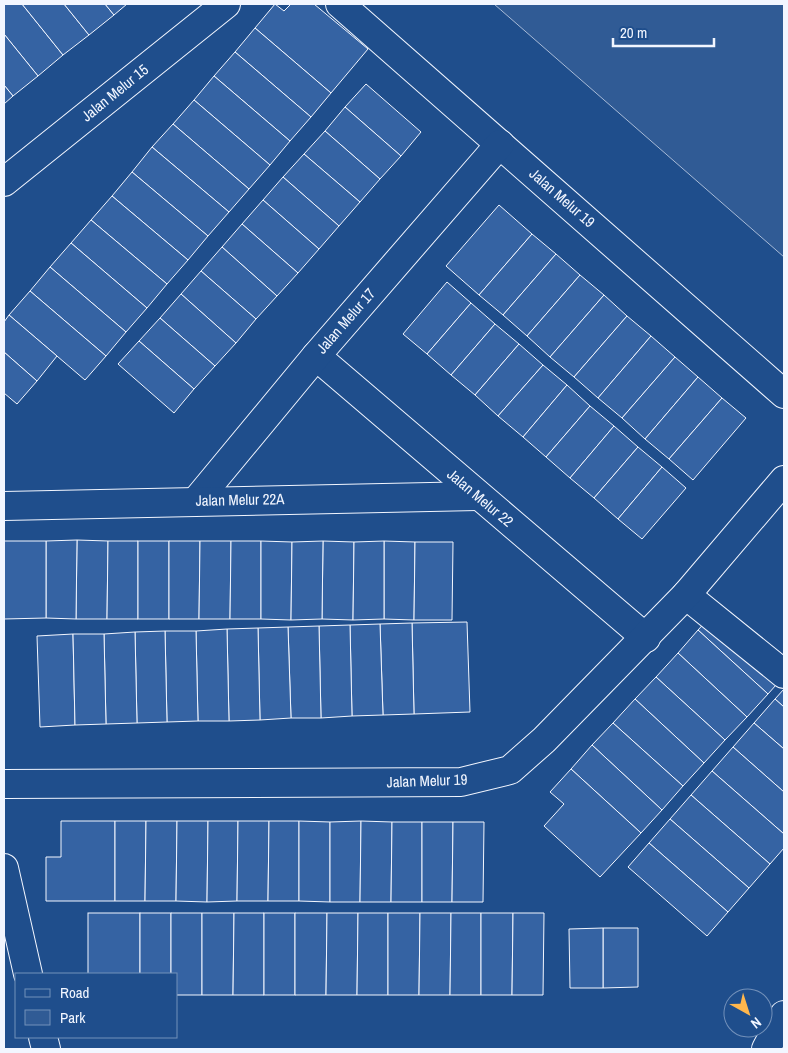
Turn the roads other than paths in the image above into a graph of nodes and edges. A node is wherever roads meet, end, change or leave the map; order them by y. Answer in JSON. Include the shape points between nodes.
{"nodes":[{"id":1,"x":226,"y":4,"type":"edge"},
{"id":2,"x":340,"y":4,"type":"edge"},
{"id":3,"x":500,"y":144,"type":"junction"},
{"id":4,"x":4,"y":182,"type":"edge"},
{"id":5,"x":316,"y":356,"type":"junction"},
{"id":6,"x":784,"y":394,"type":"edge"},
{"id":7,"x":784,"y":480,"type":"edge"},
{"id":8,"x":477,"y":496,"type":"junction"},
{"id":9,"x":196,"y":501,"type":"junction"},
{"id":10,"x":4,"y":506,"type":"edge"},
{"id":11,"x":686,"y":595,"type":"junction"},
{"id":12,"x":646,"y":638,"type":"junction"},
{"id":13,"x":784,"y":674,"type":"edge"},
{"id":14,"x":4,"y":784,"type":"edge"},
{"id":15,"x":4,"y":868,"type":"edge"},
{"id":16,"x":28,"y":973,"type":"edge"},
{"id":17,"x":784,"y":1015,"type":"edge"},
{"id":18,"x":766,"y":1049,"type":"edge"}],
"edges":[{"from":1,"to":4,"type":"street","name":"Jalan Melur 15"},
{"from":2,"to":3,"type":"street","name":"Jalan Melur 19"},
{"from":3,"to":5,"type":"street","name":"Jalan Melur 17"},
{"from":3,"to":6,"type":"street","name":"Jalan Melur 19"},
{"from":5,"to":8,"type":"street","name":"Jalan Melur 22"},
{"from":5,"to":9,"type":"street","name":"Jalan Melur 17"},
{"from":7,"to":11,"type":"street","name":"Jalan Melur 19"},
{"from":8,"to":9,"type":"street","name":"Jalan Melur 22A"},
{"from":8,"to":12,"type":"street","name":"Jalan Melur 22"},
{"from":9,"to":10,"type":"street","name":"Jalan Melur 22A"},
{"from":11,"to":12,"type":"street","name":"Jalan Melur 19"},
{"from":11,"to":13,"type":"street"},
{"from":12,"to":14,"type":"street","name":"Jalan Melur 19","via":[[510,770],[461,782]]},
{"from":15,"to":16,"type":"street"},
{"from":17,"to":18,"type":"street"}]}
